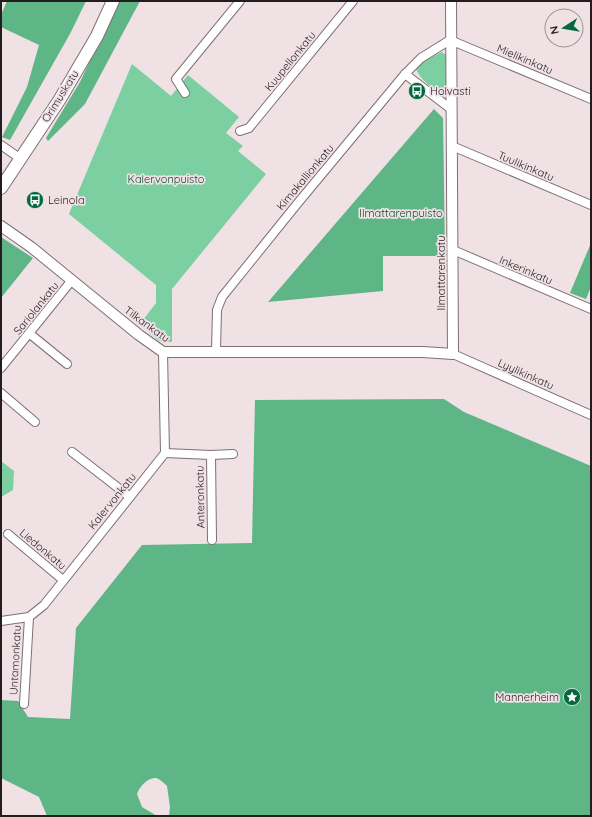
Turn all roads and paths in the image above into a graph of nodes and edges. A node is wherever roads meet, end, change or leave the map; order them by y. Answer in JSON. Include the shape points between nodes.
{"nodes":[{"id":1,"x":113,"y":1,"type":"edge"},
{"id":2,"x":240,"y":1,"type":"edge"},
{"id":3,"x":354,"y":1,"type":"edge"},
{"id":4,"x":451,"y":1,"type":"edge"},
{"id":5,"x":450,"y":40,"type":"junction"},
{"id":6,"x":405,"y":74,"type":"junction"},
{"id":7,"x":185,"y":93,"type":"dead end"},
{"id":8,"x":591,"y":99,"type":"edge"},
{"id":9,"x":451,"y":109,"type":"junction"},
{"id":10,"x":240,"y":132,"type":"dead end"},
{"id":11,"x":1,"y":145,"type":"edge"},
{"id":12,"x":452,"y":146,"type":"junction"},
{"id":13,"x":21,"y":159,"type":"junction"},
{"id":14,"x":1,"y":188,"type":"edge"},
{"id":15,"x":591,"y":205,"type":"edge"},
{"id":16,"x":1,"y":226,"type":"edge"},
{"id":17,"x":453,"y":250,"type":"junction"},
{"id":18,"x":72,"y":280,"type":"junction"},
{"id":19,"x":591,"y":309,"type":"edge"},
{"id":20,"x":30,"y":334,"type":"junction"},
{"id":21,"x":216,"y":351,"type":"junction"},
{"id":22,"x":163,"y":352,"type":"junction"},
{"id":23,"x":453,"y":354,"type":"junction"},
{"id":24,"x":67,"y":364,"type":"dead end"},
{"id":25,"x":1,"y":368,"type":"edge"},
{"id":26,"x":1,"y":393,"type":"edge"},
{"id":27,"x":591,"y":415,"type":"edge"},
{"id":28,"x":35,"y":422,"type":"dead end"},
{"id":29,"x":72,"y":452,"type":"dead end"},
{"id":30,"x":165,"y":454,"type":"junction"},
{"id":31,"x":233,"y":454,"type":"dead end"},
{"id":32,"x":211,"y":455,"type":"junction"},
{"id":33,"x":130,"y":497,"type":"junction"},
{"id":34,"x":8,"y":534,"type":"dead end"},
{"id":35,"x":212,"y":540,"type":"dead end"},
{"id":36,"x":63,"y":580,"type":"junction"},
{"id":37,"x":29,"y":618,"type":"junction"},
{"id":38,"x":1,"y":621,"type":"edge"},
{"id":39,"x":24,"y":704,"type":"dead end"}],
"edges":[{"from":1,"to":13,"type":"main road","name":"Orimuskatu","via":[[97,36]]},
{"from":2,"to":7,"type":"street","via":[[176,79]]},
{"from":3,"to":10,"type":"street","name":"Kuupellonkatu","via":[[249,128]]},
{"from":4,"to":5,"type":"street","name":"Ilmattarenkatu"},
{"from":5,"to":6,"type":"street","name":"Kimakallionkatu","via":[[421,58]]},
{"from":5,"to":8,"type":"street","name":"Mielikinkatu"},
{"from":5,"to":9,"type":"street","name":"Ilmattarenkatu"},
{"from":6,"to":9,"type":"street"},
{"from":6,"to":21,"type":"street","name":"Kimakallionkatu","via":[[222,297],[217,310]]},
{"from":9,"to":12,"type":"street","name":"Ilmattarenkatu"},
{"from":11,"to":13,"type":"street"},
{"from":12,"to":15,"type":"street","name":"Tuulikinkatu"},
{"from":12,"to":17,"type":"street","name":"Ilmattarenkatu"},
{"from":13,"to":14,"type":"main road","name":"Orimuskatu"},
{"from":16,"to":18,"type":"street","name":"Tilkankatu"},
{"from":17,"to":19,"type":"street","name":"Inkerinkatu"},
{"from":17,"to":23,"type":"street","name":"Ilmattarenkatu"},
{"from":18,"to":20,"type":"street","name":"Sariolankatu"},
{"from":18,"to":22,"type":"street","name":"Tilkankatu"},
{"from":20,"to":24,"type":"street"},
{"from":20,"to":25,"type":"street","name":"Sariolankatu"},
{"from":21,"to":22,"type":"street","name":"Tilkankatu"},
{"from":21,"to":23,"type":"street","name":"Tilkankatu"},
{"from":22,"to":30,"type":"street"},
{"from":23,"to":27,"type":"street","name":"Lyylikinkatu"},
{"from":26,"to":28,"type":"street"},
{"from":29,"to":33,"type":"street"},
{"from":30,"to":32,"type":"street","name":"Anteronkatu"},
{"from":30,"to":33,"type":"street","name":"Kalervonkatu"},
{"from":31,"to":32,"type":"street","name":"Anteronkatu"},
{"from":32,"to":35,"type":"street","name":"Anteronkatu"},
{"from":33,"to":36,"type":"street","name":"Kalervonkatu"},
{"from":34,"to":36,"type":"street","name":"Liedonkatu"},
{"from":36,"to":37,"type":"street","name":"Kalervonkatu","via":[[44,605]]},
{"from":37,"to":38,"type":"street"},
{"from":37,"to":39,"type":"street","name":"Untamonkatu"}]}
